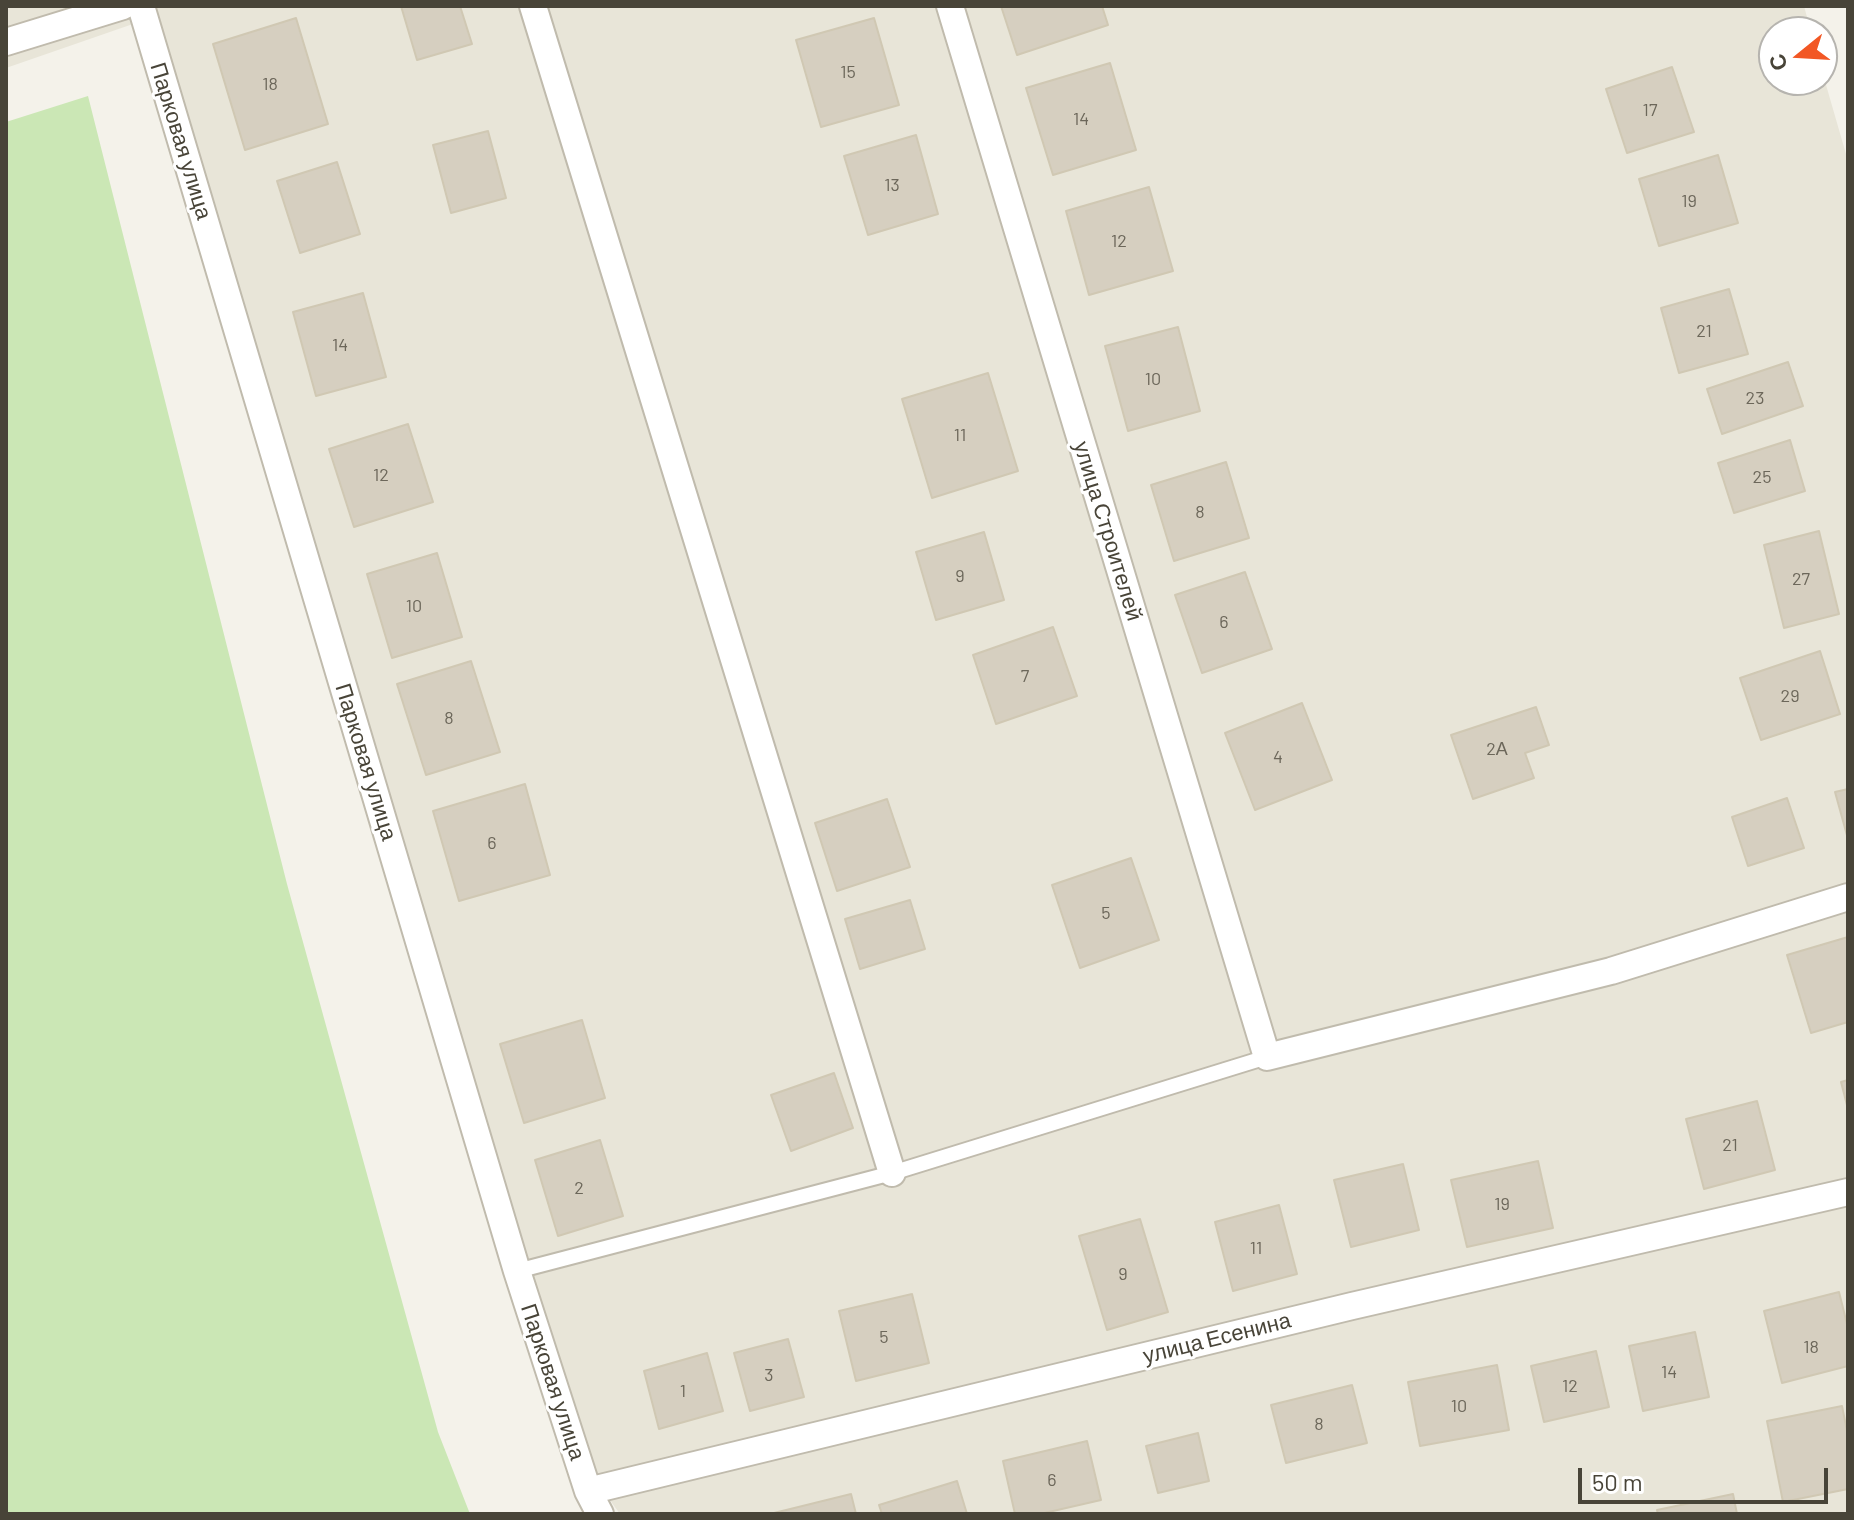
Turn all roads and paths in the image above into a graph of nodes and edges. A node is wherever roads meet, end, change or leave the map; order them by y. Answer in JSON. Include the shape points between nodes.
{"nodes":[{"id":1,"x":123,"y":6,"type":"edge"},
{"id":2,"x":141,"y":6,"type":"edge"},
{"id":3,"x":533,"y":6,"type":"edge"},
{"id":4,"x":950,"y":6,"type":"edge"},
{"id":5,"x":6,"y":42,"type":"edge"},
{"id":6,"x":1848,"y":897,"type":"edge"},
{"id":7,"x":1267,"y":1057,"type":"junction"},
{"id":8,"x":892,"y":1173,"type":"junction"},
{"id":9,"x":1848,"y":1192,"type":"edge"},
{"id":10,"x":517,"y":1271,"type":"junction"},
{"id":11,"x":588,"y":1491,"type":"junction"},
{"id":12,"x":600,"y":1514,"type":"edge"}],
"edges":[{"from":1,"to":5,"type":"street"},
{"from":2,"to":10,"type":"street","name":"Парковая улица"},
{"from":3,"to":8,"type":"street"},
{"from":4,"to":7,"type":"street","name":"улица Строителей"},
{"from":6,"to":7,"type":"street","via":[[1611,971]]},
{"from":7,"to":8,"type":"lane"},
{"from":8,"to":10,"type":"lane"},
{"from":9,"to":11,"type":"street","name":"улица Есенина","via":[[1336,1309]]},
{"from":10,"to":11,"type":"street","name":"Парковая улица"},
{"from":11,"to":12,"type":"street","name":"Парковая улица"}]}
